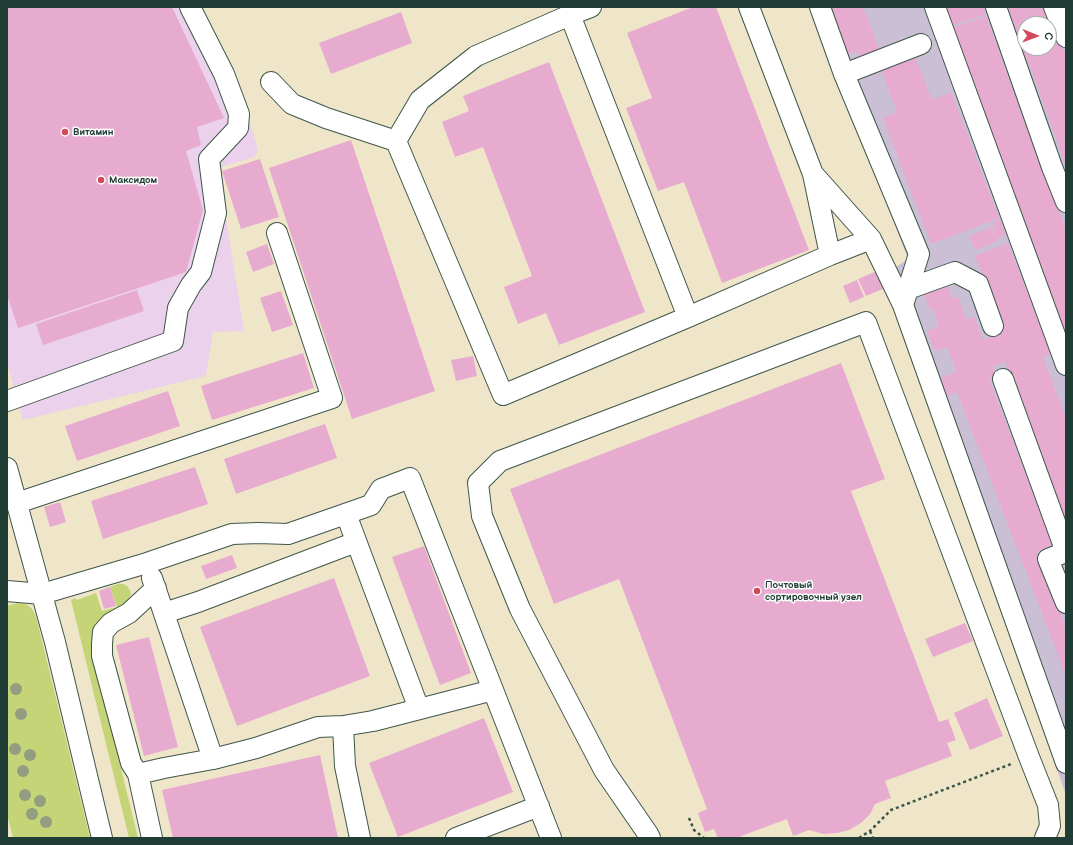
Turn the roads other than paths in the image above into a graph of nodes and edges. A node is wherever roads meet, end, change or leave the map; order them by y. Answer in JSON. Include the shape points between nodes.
{"nodes":[{"id":1,"x":190,"y":7,"type":"edge"},
{"id":2,"x":591,"y":7,"type":"edge"},
{"id":3,"x":749,"y":7,"type":"edge"},
{"id":4,"x":820,"y":7,"type":"edge"},
{"id":5,"x":935,"y":7,"type":"edge"},
{"id":6,"x":996,"y":7,"type":"edge"},
{"id":7,"x":1054,"y":7,"type":"edge"},
{"id":8,"x":570,"y":15,"type":"junction"},
{"id":9,"x":1066,"y":37,"type":"edge"},
{"id":10,"x":921,"y":44,"type":"dead end"},
{"id":11,"x":844,"y":74,"type":"junction"},
{"id":12,"x":271,"y":82,"type":"dead end"},
{"id":13,"x":396,"y":141,"type":"junction"},
{"id":14,"x":813,"y":174,"type":"junction"},
{"id":15,"x":1066,"y":202,"type":"edge"},
{"id":16,"x":277,"y":233,"type":"dead end"},
{"id":17,"x":871,"y":239,"type":"junction"},
{"id":18,"x":830,"y":255,"type":"junction"},
{"id":19,"x":906,"y":297,"type":"junction"},
{"id":20,"x":688,"y":317,"type":"junction"},
{"id":21,"x":993,"y":326,"type":"dead end"},
{"id":22,"x":1066,"y":365,"type":"edge"},
{"id":23,"x":1002,"y":379,"type":"dead end"},
{"id":24,"x":7,"y":401,"type":"edge"},
{"id":25,"x":7,"y":468,"type":"edge"},
{"id":26,"x":17,"y":504,"type":"junction"},
{"id":27,"x":346,"y":514,"type":"junction"},
{"id":28,"x":356,"y":542,"type":"junction"},
{"id":29,"x":1066,"y":552,"type":"edge"},
{"id":30,"x":147,"y":563,"type":"junction"},
{"id":31,"x":156,"y":588,"type":"junction"},
{"id":32,"x":7,"y":591,"type":"edge"},
{"id":33,"x":42,"y":594,"type":"junction"},
{"id":34,"x":1066,"y":603,"type":"edge"},
{"id":35,"x":164,"y":613,"type":"junction"},
{"id":36,"x":493,"y":690,"type":"junction"},
{"id":37,"x":419,"y":709,"type":"junction"},
{"id":38,"x":343,"y":726,"type":"junction"},
{"id":39,"x":213,"y":759,"type":"junction"},
{"id":40,"x":1066,"y":763,"type":"edge"},
{"id":41,"x":138,"y":774,"type":"junction"},
{"id":42,"x":539,"y":806,"type":"junction"},
{"id":43,"x":102,"y":838,"type":"edge"},
{"id":44,"x":152,"y":838,"type":"edge"},
{"id":45,"x":360,"y":838,"type":"edge"},
{"id":46,"x":456,"y":838,"type":"edge"},
{"id":47,"x":552,"y":838,"type":"edge"},
{"id":48,"x":650,"y":838,"type":"edge"},
{"id":49,"x":1045,"y":838,"type":"edge"}],
"edges":[{"from":1,"to":24,"type":"street","via":[[224,74],[238,114],[238,128],[209,159],[216,213],[201,272],[178,308],[173,341]]},
{"from":2,"to":8,"type":"street"},
{"from":3,"to":14,"type":"street"},
{"from":4,"to":11,"type":"street"},
{"from":5,"to":22,"type":"street"},
{"from":6,"to":15,"type":"street"},
{"from":7,"to":9,"type":"street"},
{"from":8,"to":13,"type":"street","via":[[476,56],[420,100]]},
{"from":8,"to":20,"type":"street"},
{"from":10,"to":11,"type":"street"},
{"from":11,"to":19,"type":"street","via":[[918,254]]},
{"from":12,"to":13,"type":"street","via":[[292,104]]},
{"from":13,"to":20,"type":"street","via":[[503,395]]},
{"from":14,"to":17,"type":"street"},
{"from":14,"to":18,"type":"street"},
{"from":16,"to":26,"type":"street","via":[[332,398]]},
{"from":17,"to":18,"type":"street"},
{"from":17,"to":19,"type":"street"},
{"from":18,"to":20,"type":"street"},
{"from":19,"to":21,"type":"street","via":[[955,272],[978,284]]},
{"from":19,"to":40,"type":"street"},
{"from":23,"to":29,"type":"street"},
{"from":25,"to":26,"type":"street"},
{"from":26,"to":33,"type":"street"},
{"from":27,"to":28,"type":"street"},
{"from":27,"to":30,"type":"street","via":[[288,534],[232,534]]},
{"from":27,"to":36,"type":"street","via":[[371,505],[382,489],[410,478]]},
{"from":28,"to":35,"type":"street"},
{"from":28,"to":37,"type":"street"},
{"from":29,"to":34,"type":"street","via":[[1048,559]]},
{"from":30,"to":31,"type":"street"},
{"from":30,"to":33,"type":"street"},
{"from":31,"to":35,"type":"street"},
{"from":31,"to":41,"type":"street","via":[[103,632],[102,656],[130,763]]},
{"from":32,"to":33,"type":"street"},
{"from":33,"to":43,"type":"street"},
{"from":35,"to":39,"type":"street"},
{"from":36,"to":37,"type":"street"},
{"from":36,"to":42,"type":"street"},
{"from":37,"to":38,"type":"street"},
{"from":38,"to":39,"type":"street","via":[[318,727],[256,748]]},
{"from":38,"to":45,"type":"street","via":[[345,766]]},
{"from":39,"to":41,"type":"street"},
{"from":41,"to":44,"type":"street"},
{"from":42,"to":46,"type":"street"},
{"from":42,"to":47,"type":"street"},
{"from":48,"to":49,"type":"street","via":[[604,770],[520,609],[482,516],[478,483],[500,462],[866,322],[1048,805],[1050,826]]}]}
